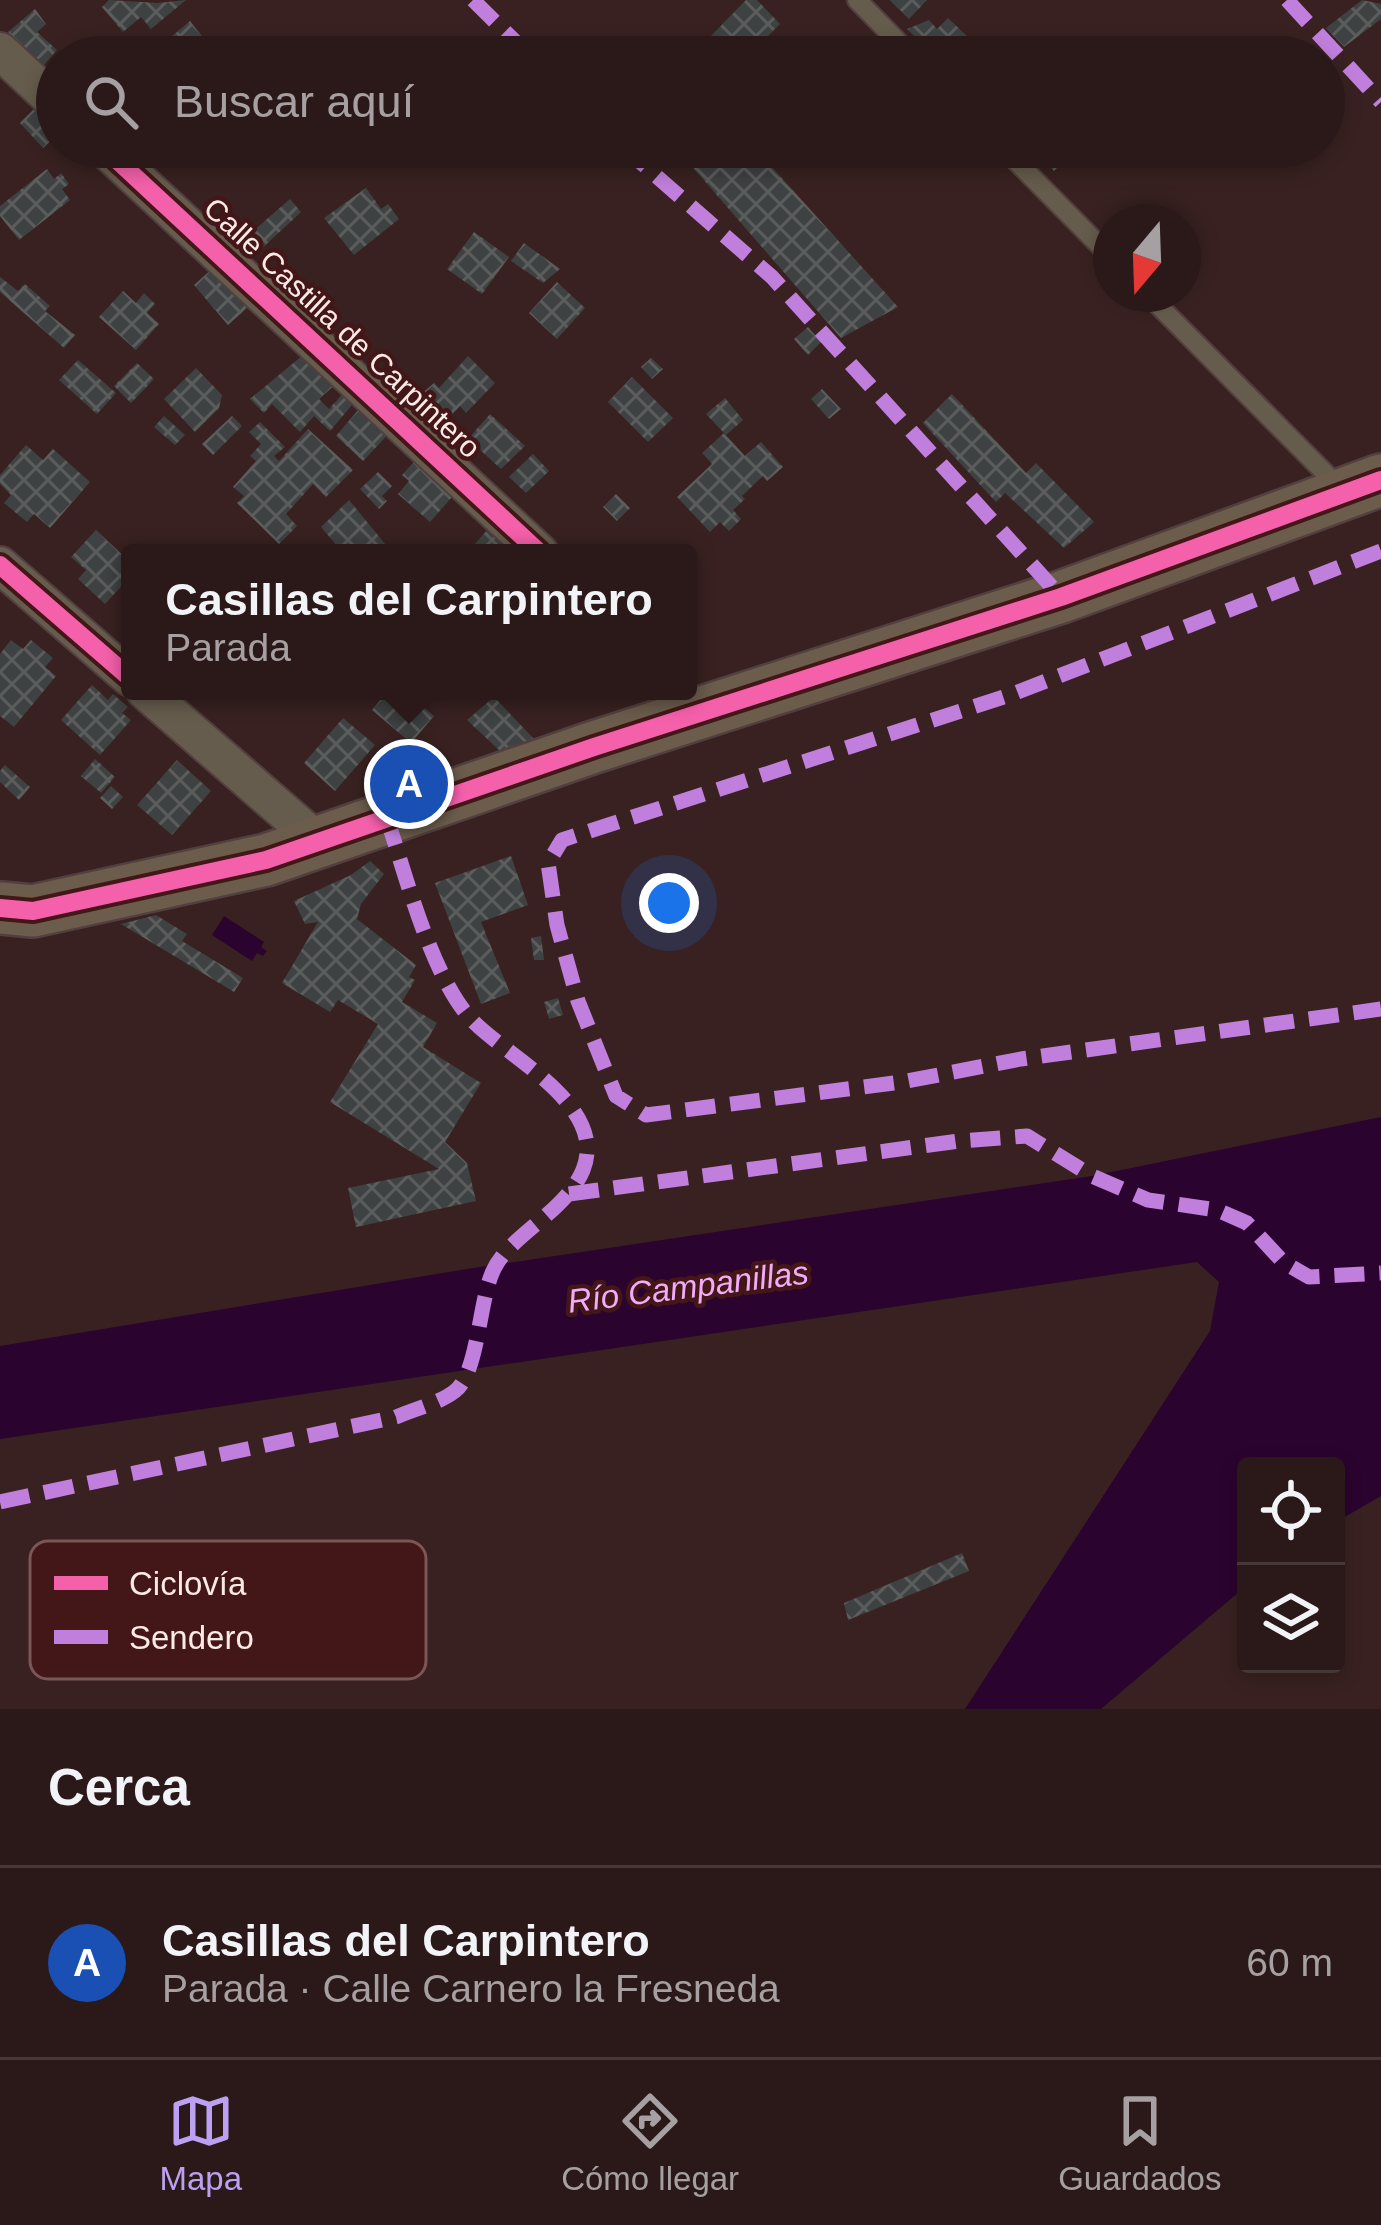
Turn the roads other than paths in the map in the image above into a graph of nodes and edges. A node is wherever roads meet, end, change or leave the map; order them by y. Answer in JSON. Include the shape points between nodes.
{"nodes":[{"id":1,"x":857,"y":0,"type":"edge"},
{"id":2,"x":892,"y":36,"type":"edge"},
{"id":3,"x":0,"y":51,"type":"edge"},
{"id":4,"x":36,"y":84,"type":"edge"},
{"id":5,"x":126,"y":168,"type":"edge"},
{"id":6,"x":1023,"y":168,"type":"edge"},
{"id":7,"x":1093,"y":239,"type":"edge"},
{"id":8,"x":1167,"y":312,"type":"edge"},
{"id":9,"x":1363,"y":487,"type":"edge"},
{"id":10,"x":530,"y":544,"type":"edge"},
{"id":11,"x":0,"y":565,"type":"edge"},
{"id":12,"x":121,"y":670,"type":"edge"},
{"id":13,"x":155,"y":700,"type":"edge"},
{"id":14,"x":699,"y":700,"type":"edge"},
{"id":15,"x":319,"y":842,"type":"junction"},
{"id":16,"x":0,"y":908,"type":"edge"}],
"edges":[{"from":1,"to":2,"type":"lane"},
{"from":3,"to":4,"type":"street"},
{"from":5,"to":10,"type":"street","name":"Calle Castilla de Carpintero"},
{"from":6,"to":7,"type":"lane"},
{"from":8,"to":9,"type":"lane"},
{"from":9,"to":14,"type":"street","via":[[1060,597]]},
{"from":11,"to":12,"type":"street"},
{"from":13,"to":15,"type":"street"},
{"from":14,"to":15,"type":"street"},
{"from":15,"to":16,"type":"street","via":[[33,910]]}]}
